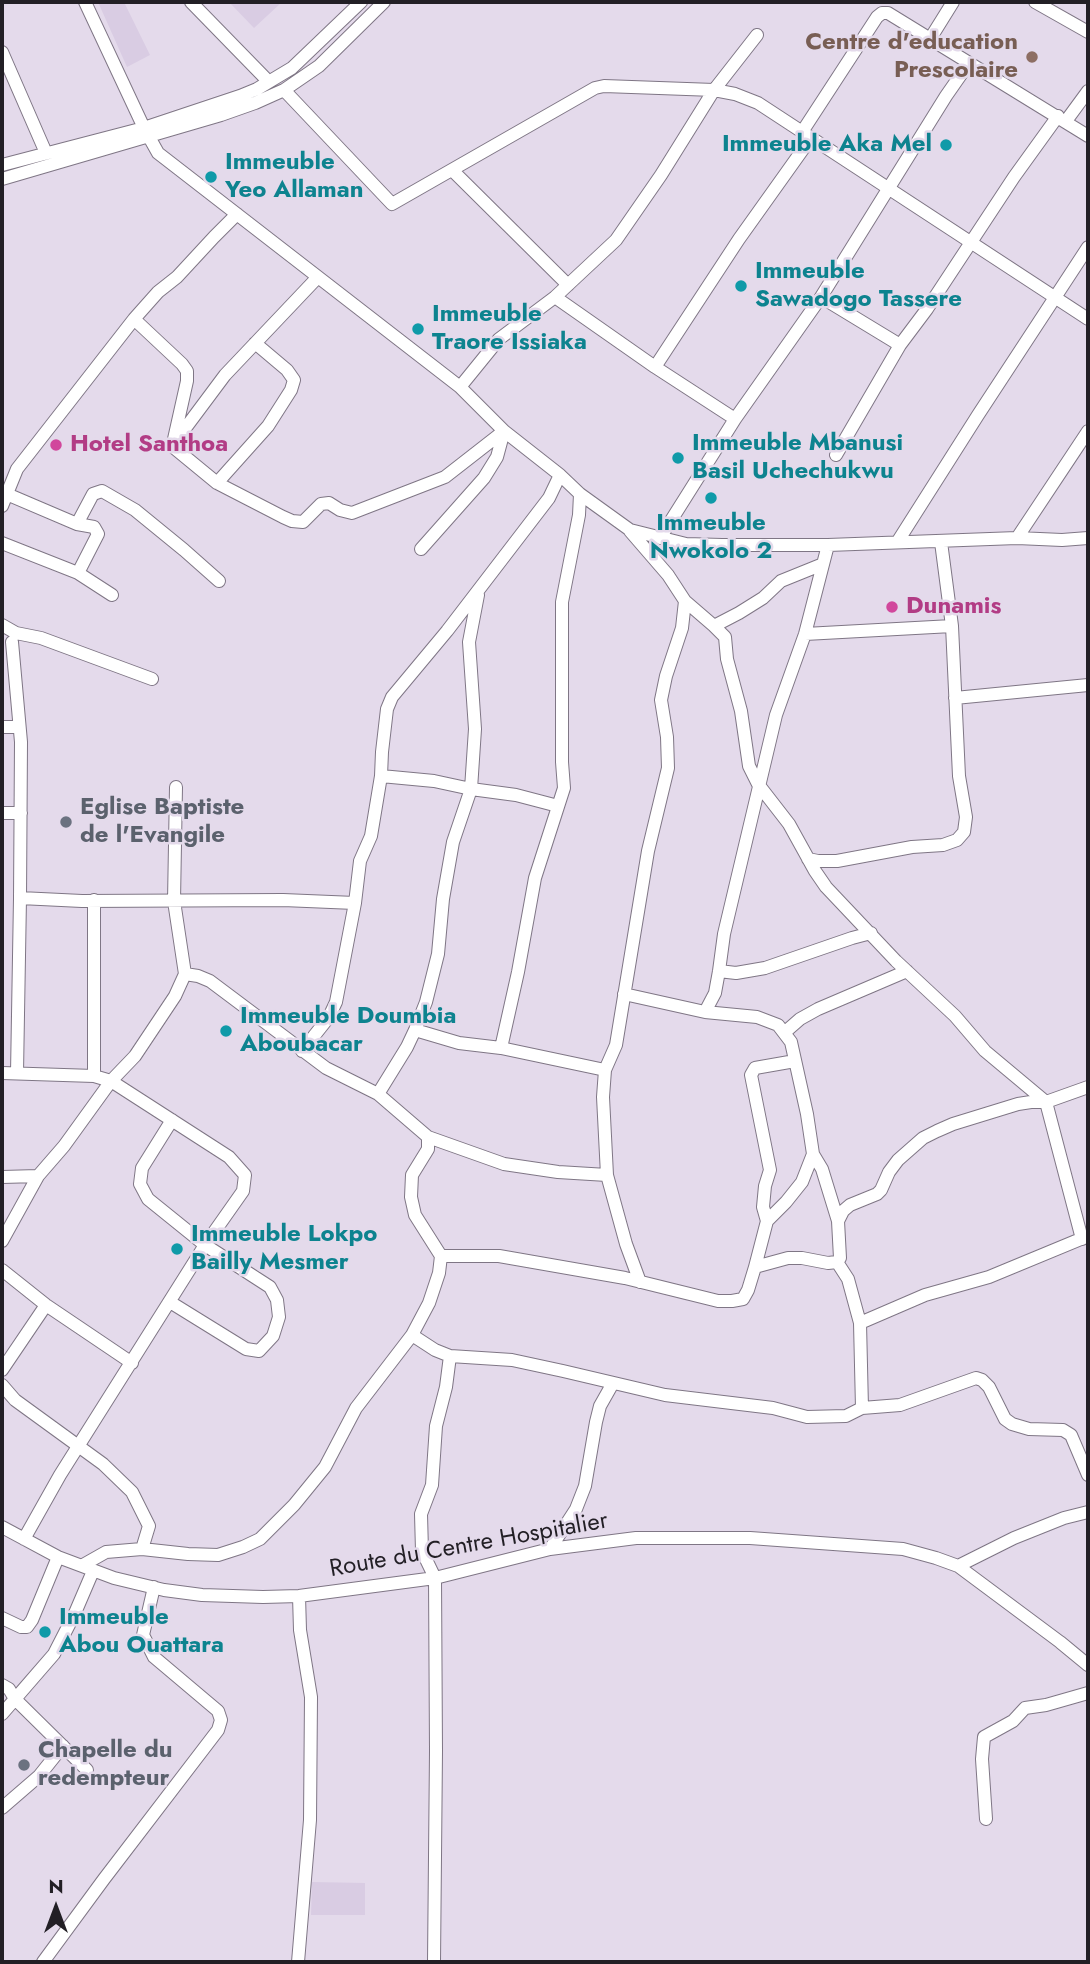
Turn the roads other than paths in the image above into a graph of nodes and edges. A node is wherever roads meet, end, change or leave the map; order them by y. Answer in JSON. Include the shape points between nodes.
{"nodes":[{"id":1,"x":85,"y":2,"type":"edge"},
{"id":2,"x":191,"y":2,"type":"edge"},
{"id":3,"x":361,"y":2,"type":"edge"},
{"id":4,"x":384,"y":2,"type":"edge"},
{"id":5,"x":953,"y":2,"type":"edge"},
{"id":6,"x":1035,"y":2,"type":"edge"},
{"id":7,"x":1088,"y":32,"type":"edge"},
{"id":8,"x":757,"y":35,"type":"dead end"},
{"id":9,"x":930,"y":39,"type":"junction"},
{"id":10,"x":2,"y":52,"type":"edge"},
{"id":11,"x":969,"y":63,"type":"junction"},
{"id":12,"x":269,"y":82,"type":"junction"},
{"id":13,"x":284,"y":90,"type":"junction"},
{"id":14,"x":714,"y":90,"type":"junction"},
{"id":15,"x":1088,"y":91,"type":"edge"},
{"id":16,"x":1062,"y":119,"type":"junction"},
{"id":17,"x":146,"y":132,"type":"junction"},
{"id":18,"x":806,"y":135,"type":"junction"},
{"id":19,"x":1088,"y":136,"type":"edge"},
{"id":20,"x":46,"y":153,"type":"junction"},
{"id":21,"x":2,"y":165,"type":"edge"},
{"id":22,"x":452,"y":170,"type":"junction"},
{"id":23,"x":2,"y":179,"type":"edge"},
{"id":24,"x":889,"y":189,"type":"junction"},
{"id":25,"x":237,"y":214,"type":"junction"},
{"id":26,"x":971,"y":243,"type":"junction"},
{"id":27,"x":1088,"y":247,"type":"edge"},
{"id":28,"x":317,"y":278,"type":"junction"},
{"id":29,"x":568,"y":285,"type":"junction"},
{"id":30,"x":821,"y":296,"type":"junction"},
{"id":31,"x":555,"y":297,"type":"junction"},
{"id":32,"x":1055,"y":298,"type":"junction"},
{"id":33,"x":134,"y":319,"type":"junction"},
{"id":34,"x":1088,"y":319,"type":"edge"},
{"id":35,"x":255,"y":343,"type":"junction"},
{"id":36,"x":900,"y":345,"type":"junction"},
{"id":37,"x":655,"y":367,"type":"junction"},
{"id":38,"x":460,"y":387,"type":"junction"},
{"id":39,"x":735,"y":419,"type":"junction"},
{"id":40,"x":504,"y":430,"type":"junction"},
{"id":41,"x":1088,"y":431,"type":"edge"},
{"id":42,"x":172,"y":446,"type":"junction"},
{"id":43,"x":836,"y":455,"type":"dead end"},
{"id":44,"x":560,"y":475,"type":"junction"},
{"id":45,"x":217,"y":483,"type":"junction"},
{"id":46,"x":580,"y":494,"type":"junction"},
{"id":47,"x":3,"y":497,"type":"edge"},
{"id":48,"x":77,"y":524,"type":"junction"},
{"id":49,"x":630,"y":530,"type":"junction"},
{"id":50,"x":660,"y":538,"type":"junction"},
{"id":51,"x":1017,"y":538,"type":"junction"},
{"id":52,"x":1088,"y":538,"type":"edge"},
{"id":53,"x":898,"y":541,"type":"junction"},
{"id":54,"x":941,"y":541,"type":"junction"},
{"id":55,"x":2,"y":543,"type":"edge"},
{"id":56,"x":828,"y":545,"type":"junction"},
{"id":57,"x":421,"y":549,"type":"dead end"},
{"id":58,"x":823,"y":564,"type":"junction"},
{"id":59,"x":78,"y":573,"type":"junction"},
{"id":60,"x":219,"y":581,"type":"dead end"},
{"id":61,"x":480,"y":587,"type":"junction"},
{"id":62,"x":113,"y":595,"type":"dead end"},
{"id":63,"x":685,"y":601,"type":"junction"},
{"id":64,"x":2,"y":625,"type":"edge"},
{"id":65,"x":714,"y":626,"type":"junction"},
{"id":66,"x":952,"y":626,"type":"junction"},
{"id":67,"x":805,"y":634,"type":"junction"},
{"id":68,"x":10,"y":639,"type":"edge"},
{"id":69,"x":152,"y":679,"type":"dead end"},
{"id":70,"x":1088,"y":685,"type":"edge"},
{"id":71,"x":955,"y":698,"type":"junction"},
{"id":72,"x":2,"y":727,"type":"edge"},
{"id":73,"x":18,"y":727,"type":"junction"},
{"id":74,"x":381,"y":776,"type":"junction"},
{"id":75,"x":758,"y":783,"type":"junction"},
{"id":76,"x":176,"y":787,"type":"dead end"},
{"id":77,"x":471,"y":789,"type":"junction"},
{"id":78,"x":558,"y":806,"type":"junction"},
{"id":79,"x":2,"y":813,"type":"edge"},
{"id":80,"x":21,"y":813,"type":"junction"},
{"id":81,"x":808,"y":859,"type":"junction"},
{"id":82,"x":20,"y":898,"type":"junction"},
{"id":83,"x":94,"y":900,"type":"junction"},
{"id":84,"x":174,"y":901,"type":"junction"},
{"id":85,"x":355,"y":903,"type":"junction"},
{"id":86,"x":871,"y":933,"type":"junction"},
{"id":87,"x":719,"y":971,"type":"junction"},
{"id":88,"x":906,"y":971,"type":"junction"},
{"id":89,"x":185,"y":974,"type":"junction"},
{"id":90,"x":624,"y":994,"type":"junction"},
{"id":91,"x":705,"y":1012,"type":"junction"},
{"id":92,"x":415,"y":1030,"type":"junction"},
{"id":93,"x":784,"y":1033,"type":"junction"},
{"id":94,"x":501,"y":1048,"type":"junction"},
{"id":95,"x":302,"y":1051,"type":"junction"},
{"id":96,"x":795,"y":1061,"type":"junction"},
{"id":97,"x":605,"y":1070,"type":"junction"},
{"id":98,"x":2,"y":1073,"type":"edge"},
{"id":99,"x":17,"y":1073,"type":"junction"},
{"id":100,"x":94,"y":1076,"type":"junction"},
{"id":101,"x":111,"y":1081,"type":"junction"},
{"id":102,"x":1088,"y":1087,"type":"edge"},
{"id":103,"x":378,"y":1094,"type":"junction"},
{"id":104,"x":1046,"y":1102,"type":"junction"},
{"id":105,"x":172,"y":1121,"type":"junction"},
{"id":106,"x":428,"y":1138,"type":"junction"},
{"id":107,"x":813,"y":1154,"type":"junction"},
{"id":108,"x":607,"y":1175,"type":"junction"},
{"id":109,"x":38,"y":1176,"type":"junction"},
{"id":110,"x":2,"y":1177,"type":"edge"},
{"id":111,"x":767,"y":1221,"type":"junction"},
{"id":112,"x":838,"y":1221,"type":"junction"},
{"id":113,"x":1085,"y":1237,"type":"edge"},
{"id":114,"x":2,"y":1241,"type":"edge"},
{"id":115,"x":205,"y":1245,"type":"junction"},
{"id":116,"x":440,"y":1256,"type":"junction"},
{"id":117,"x":837,"y":1262,"type":"junction"},
{"id":118,"x":755,"y":1267,"type":"junction"},
{"id":119,"x":2,"y":1270,"type":"edge"},
{"id":120,"x":640,"y":1282,"type":"junction"},
{"id":121,"x":170,"y":1302,"type":"junction"},
{"id":122,"x":46,"y":1304,"type":"junction"},
{"id":123,"x":860,"y":1323,"type":"junction"},
{"id":124,"x":412,"y":1335,"type":"junction"},
{"id":125,"x":450,"y":1356,"type":"junction"},
{"id":126,"x":132,"y":1363,"type":"junction"},
{"id":127,"x":2,"y":1370,"type":"edge"},
{"id":128,"x":613,"y":1383,"type":"junction"},
{"id":129,"x":2,"y":1385,"type":"edge"},
{"id":130,"x":862,"y":1408,"type":"junction"},
{"id":131,"x":79,"y":1447,"type":"junction"},
{"id":132,"x":1088,"y":1475,"type":"edge"},
{"id":133,"x":1088,"y":1512,"type":"edge"},
{"id":134,"x":2,"y":1527,"type":"edge"},
{"id":135,"x":24,"y":1539,"type":"junction"},
{"id":136,"x":142,"y":1549,"type":"junction"},
{"id":137,"x":550,"y":1549,"type":"junction"},
{"id":138,"x":58,"y":1557,"type":"junction"},
{"id":139,"x":958,"y":1566,"type":"junction"},
{"id":140,"x":88,"y":1568,"type":"junction"},
{"id":141,"x":435,"y":1578,"type":"junction"},
{"id":142,"x":154,"y":1587,"type":"junction"},
{"id":143,"x":299,"y":1596,"type":"junction"},
{"id":144,"x":2,"y":1618,"type":"edge"},
{"id":145,"x":1088,"y":1665,"type":"edge"},
{"id":146,"x":2,"y":1685,"type":"edge"},
{"id":147,"x":1088,"y":1693,"type":"edge"},
{"id":148,"x":15,"y":1699,"type":"junction"},
{"id":149,"x":2,"y":1714,"type":"edge"},
{"id":150,"x":63,"y":1746,"type":"junction"},
{"id":151,"x":87,"y":1770,"type":"dead end"},
{"id":152,"x":2,"y":1808,"type":"edge"},
{"id":153,"x":986,"y":1819,"type":"dead end"},
{"id":154,"x":43,"y":1962,"type":"edge"},
{"id":155,"x":298,"y":1962,"type":"edge"},
{"id":156,"x":434,"y":1962,"type":"edge"}],
"edges":[{"from":1,"to":17,"type":"street"},
{"from":2,"to":12,"type":"street"},
{"from":3,"to":12,"type":"street","via":[[292,68]]},
{"from":4,"to":13,"type":"street","via":[[319,66]]},
{"from":5,"to":9,"type":"street"},
{"from":6,"to":7,"type":"street"},
{"from":8,"to":14,"type":"street"},
{"from":9,"to":11,"type":"street"},
{"from":9,"to":18,"type":"street","via":[[882,13]]},
{"from":10,"to":20,"type":"street"},
{"from":11,"to":16,"type":"street"},
{"from":11,"to":24,"type":"street"},
{"from":12,"to":17,"type":"street"},
{"from":13,"to":17,"type":"street","via":[[221,115]]},
{"from":13,"to":22,"type":"street","via":[[392,204]]},
{"from":14,"to":18,"type":"street","via":[[758,103]]},
{"from":14,"to":22,"type":"street","via":[[595,88]]},
{"from":14,"to":29,"type":"street","via":[[616,240]]},
{"from":15,"to":16,"type":"street"},
{"from":16,"to":19,"type":"street"},
{"from":16,"to":26,"type":"street","via":[[1014,177]]},
{"from":17,"to":20,"type":"street"},
{"from":17,"to":23,"type":"street"},
{"from":17,"to":25,"type":"street","via":[[158,153]]},
{"from":18,"to":24,"type":"street"},
{"from":18,"to":37,"type":"street"},
{"from":20,"to":21,"type":"street"},
{"from":22,"to":29,"type":"street"},
{"from":24,"to":26,"type":"street"},
{"from":24,"to":30,"type":"street"},
{"from":25,"to":28,"type":"street"},
{"from":25,"to":33,"type":"street"},
{"from":26,"to":32,"type":"street"},
{"from":26,"to":36,"type":"street"},
{"from":27,"to":32,"type":"street"},
{"from":28,"to":35,"type":"street"},
{"from":28,"to":38,"type":"street"},
{"from":29,"to":31,"type":"street"},
{"from":30,"to":36,"type":"street"},
{"from":30,"to":39,"type":"street"},
{"from":31,"to":37,"type":"street"},
{"from":31,"to":38,"type":"street","via":[[499,339]]},
{"from":32,"to":34,"type":"street"},
{"from":32,"to":53,"type":"street"},
{"from":33,"to":42,"type":"street","via":[[187,371]]},
{"from":33,"to":47,"type":"street","via":[[17,469]]},
{"from":35,"to":42,"type":"street"},
{"from":35,"to":45,"type":"street","via":[[294,380],[268,426]]},
{"from":36,"to":43,"type":"street"},
{"from":37,"to":39,"type":"street"},
{"from":38,"to":40,"type":"street"},
{"from":39,"to":50,"type":"street"},
{"from":40,"to":44,"type":"street"},
{"from":40,"to":45,"type":"street","via":[[445,477],[352,513],[321,504],[303,522],[292,522]]},
{"from":40,"to":57,"type":"street","via":[[497,457],[484,478]]},
{"from":41,"to":51,"type":"street"},
{"from":42,"to":45,"type":"street"},
{"from":44,"to":46,"type":"street"},
{"from":44,"to":61,"type":"street","via":[[549,498]]},
{"from":46,"to":49,"type":"street"},
{"from":46,"to":78,"type":"street","via":[[562,602],[564,788]]},
{"from":47,"to":48,"type":"street"},
{"from":48,"to":59,"type":"street","via":[[94,527],[98,534]]},
{"from":48,"to":60,"type":"street","via":[[93,494],[102,491],[135,510]]},
{"from":49,"to":50,"type":"street"},
{"from":49,"to":63,"type":"street"},
{"from":50,"to":56,"type":"street","via":[[686,544]]},
{"from":51,"to":52,"type":"street"},
{"from":51,"to":54,"type":"street"},
{"from":53,"to":54,"type":"street"},
{"from":53,"to":56,"type":"street"},
{"from":54,"to":66,"type":"street"},
{"from":55,"to":59,"type":"street"},
{"from":56,"to":58,"type":"street"},
{"from":58,"to":65,"type":"street","via":[[781,581],[763,598]]},
{"from":58,"to":67,"type":"street"},
{"from":59,"to":62,"type":"street"},
{"from":61,"to":74,"type":"street","via":[[392,697]]},
{"from":61,"to":77,"type":"street","via":[[469,642],[475,729]]},
{"from":63,"to":65,"type":"street"},
{"from":63,"to":90,"type":"street","via":[[661,700],[668,768],[648,851]]},
{"from":64,"to":68,"type":"street"},
{"from":65,"to":75,"type":"street","via":[[724,637],[749,766]]},
{"from":66,"to":67,"type":"street"},
{"from":66,"to":71,"type":"street"},
{"from":67,"to":75,"type":"street"},
{"from":68,"to":69,"type":"street","via":[[41,638]]},
{"from":68,"to":73,"type":"street"},
{"from":70,"to":71,"type":"street"},
{"from":71,"to":81,"type":"street","via":[[966,817],[964,832],[957,840],[837,861]]},
{"from":72,"to":73,"type":"street"},
{"from":73,"to":80,"type":"street"},
{"from":74,"to":77,"type":"street"},
{"from":74,"to":85,"type":"street","via":[[371,835],[360,861]]},
{"from":75,"to":81,"type":"street"},
{"from":75,"to":87,"type":"street","via":[[723,934]]},
{"from":76,"to":84,"type":"street"},
{"from":77,"to":78,"type":"street"},
{"from":77,"to":92,"type":"street","via":[[453,842],[439,954]]},
{"from":78,"to":94,"type":"street","via":[[535,878]]},
{"from":79,"to":80,"type":"street"},
{"from":80,"to":82,"type":"street"},
{"from":81,"to":86,"type":"street","via":[[825,887]]},
{"from":82,"to":83,"type":"street"},
{"from":82,"to":99,"type":"street"},
{"from":83,"to":84,"type":"street"},
{"from":83,"to":100,"type":"street"},
{"from":84,"to":85,"type":"street"},
{"from":84,"to":89,"type":"street"},
{"from":85,"to":95,"type":"street","via":[[336,1002]]},
{"from":86,"to":87,"type":"street","via":[[765,968]]},
{"from":86,"to":88,"type":"street"},
{"from":87,"to":91,"type":"street"},
{"from":88,"to":93,"type":"street","via":[[800,1018]]},
{"from":88,"to":104,"type":"street","via":[[985,1051]]},
{"from":89,"to":95,"type":"street","via":[[211,981]]},
{"from":89,"to":101,"type":"street","via":[[135,1056]]},
{"from":90,"to":91,"type":"street"},
{"from":90,"to":97,"type":"street","via":[[616,1045]]},
{"from":91,"to":93,"type":"street","via":[[757,1017],[778,1025]]},
{"from":92,"to":94,"type":"street","via":[[459,1043]]},
{"from":92,"to":103,"type":"street"},
{"from":93,"to":96,"type":"street"},
{"from":94,"to":97,"type":"street"},
{"from":95,"to":103,"type":"street"},
{"from":96,"to":107,"type":"street"},
{"from":96,"to":111,"type":"street","via":[[755,1068],[751,1075],[770,1170],[763,1206]]},
{"from":97,"to":108,"type":"street"},
{"from":98,"to":99,"type":"street"},
{"from":99,"to":100,"type":"street"},
{"from":100,"to":101,"type":"street"},
{"from":101,"to":105,"type":"street"},
{"from":101,"to":109,"type":"street"},
{"from":102,"to":104,"type":"street"},
{"from":103,"to":106,"type":"street"},
{"from":104,"to":112,"type":"street","via":[[1005,1108],[923,1138],[898,1160],[881,1190],[850,1205]]},
{"from":104,"to":113,"type":"street"},
{"from":105,"to":115,"type":"street","via":[[142,1168],[140,1184],[148,1199]]},
{"from":105,"to":115,"type":"street","via":[[229,1157],[244,1175],[243,1191]]},
{"from":106,"to":108,"type":"street","via":[[504,1164]]},
{"from":106,"to":116,"type":"street","via":[[428,1149],[412,1174],[411,1197],[415,1215]]},
{"from":107,"to":111,"type":"street","via":[[802,1182]]},
{"from":107,"to":112,"type":"street"},
{"from":108,"to":120,"type":"street"},
{"from":109,"to":110,"type":"street"},
{"from":109,"to":114,"type":"street"},
{"from":111,"to":118,"type":"street"},
{"from":112,"to":117,"type":"street"},
{"from":113,"to":123,"type":"street"},
{"from":115,"to":121,"type":"street"},
{"from":115,"to":121,"type":"street","via":[[270,1287],[279,1317],[273,1336],[259,1351],[246,1349]]},
{"from":116,"to":120,"type":"street","via":[[499,1256]]},
{"from":116,"to":124,"type":"street","via":[[429,1304]]},
{"from":117,"to":118,"type":"street","via":[[788,1258]]},
{"from":117,"to":123,"type":"street","via":[[848,1279]]},
{"from":118,"to":120,"type":"street","via":[[743,1299],[732,1301]]},
{"from":119,"to":122,"type":"street"},
{"from":121,"to":126,"type":"street"},
{"from":122,"to":126,"type":"street"},
{"from":122,"to":127,"type":"street"},
{"from":123,"to":130,"type":"street"},
{"from":124,"to":125,"type":"street"},
{"from":124,"to":136,"type":"street","via":[[356,1408],[325,1467],[260,1539],[218,1555]]},
{"from":125,"to":128,"type":"street","via":[[512,1360]]},
{"from":125,"to":141,"type":"street","via":[[436,1426],[432,1485],[421,1514],[422,1551]]},
{"from":126,"to":131,"type":"street"},
{"from":128,"to":130,"type":"street","via":[[807,1417],[846,1416]]},
{"from":128,"to":137,"type":"street","via":[[600,1406],[585,1486]]},
{"from":129,"to":131,"type":"street","via":[[15,1400]]},
{"from":130,"to":132,"type":"street","via":[[900,1405],[976,1378],[989,1387],[1004,1419],[1012,1424],[1071,1435]]},
{"from":131,"to":135,"type":"street"},
{"from":131,"to":136,"type":"street","via":[[132,1492],[149,1526]]},
{"from":133,"to":139,"type":"street","via":[[1014,1538]]},
{"from":134,"to":135,"type":"street","name":"Route du Centre Hospitalier"},
{"from":135,"to":138,"type":"street","name":"Route du Centre Hospitalier"},
{"from":136,"to":140,"type":"street","via":[[106,1552]]},
{"from":137,"to":139,"type":"street","name":"Route du Centre Hospitalier","via":[[636,1538],[750,1538],[903,1549]]},
{"from":137,"to":141,"type":"street","name":"Route du Centre Hospitalier"},
{"from":138,"to":140,"type":"street","name":"Route du Centre Hospitalier"},
{"from":138,"to":144,"type":"street","via":[[27,1627]]},
{"from":139,"to":145,"type":"street","name":"Route du Centre Hospitalier"},
{"from":140,"to":142,"type":"street","name":"Route du Centre Hospitalier"},
{"from":140,"to":148,"type":"street","via":[[75,1613],[54,1654]]},
{"from":141,"to":143,"type":"street","name":"Route du Centre Hospitalier"},
{"from":141,"to":156,"type":"street"},
{"from":142,"to":143,"type":"street","name":"Route du Centre Hospitalier","via":[[202,1595]]},
{"from":142,"to":154,"type":"street","via":[[142,1635],[154,1657],[218,1711],[218,1730]]},
{"from":143,"to":155,"type":"street","via":[[311,1710],[310,1821]]},
{"from":146,"to":148,"type":"street"},
{"from":147,"to":153,"type":"street","via":[[1025,1708],[1013,1721],[984,1737]]},
{"from":148,"to":149,"type":"street"},
{"from":148,"to":150,"type":"street"},
{"from":150,"to":151,"type":"street"},
{"from":150,"to":152,"type":"street"}]}
